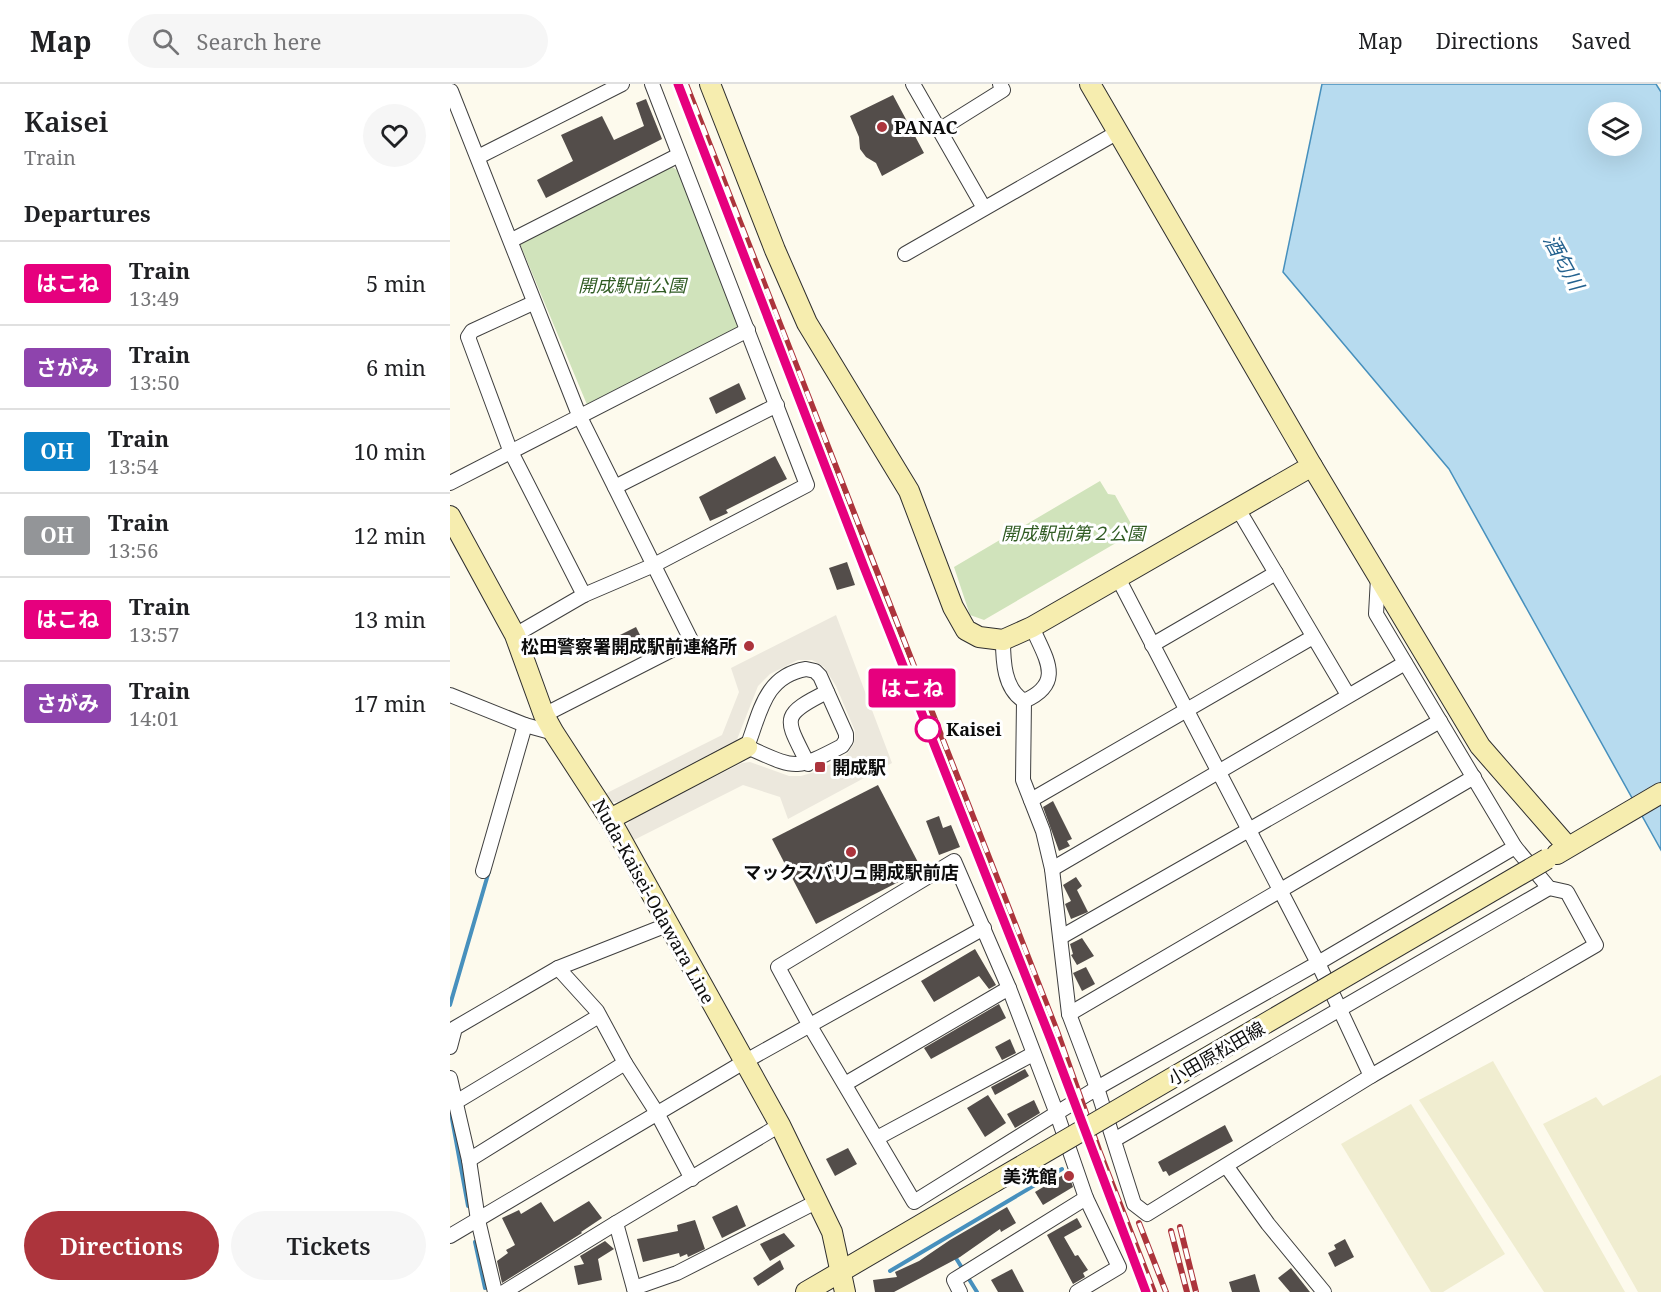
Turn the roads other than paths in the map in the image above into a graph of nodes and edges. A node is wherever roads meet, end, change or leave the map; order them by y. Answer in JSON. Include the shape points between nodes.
{"nodes":[{"id":1,"x":622,"y":84,"type":"edge"},
{"id":2,"x":652,"y":84,"type":"edge"},
{"id":3,"x":710,"y":84,"type":"edge"},
{"id":4,"x":913,"y":84,"type":"edge"},
{"id":5,"x":1090,"y":84,"type":"edge"},
{"id":6,"x":1006,"y":86,"type":"edge"},
{"id":7,"x":454,"y":89,"type":"edge"},
{"id":8,"x":939,"y":130,"type":"junction"},
{"id":9,"x":1118,"y":132,"type":"junction"},
{"id":10,"x":679,"y":155,"type":"junction"},
{"id":11,"x":478,"y":157,"type":"junction"},
{"id":12,"x":984,"y":208,"type":"junction"},
{"id":13,"x":512,"y":240,"type":"junction"},
{"id":14,"x":905,"y":254,"type":"dead end"},
{"id":15,"x":533,"y":303,"type":"junction"},
{"id":16,"x":748,"y":330,"type":"junction"},
{"id":17,"x":777,"y":405,"type":"junction"},
{"id":18,"x":579,"y":415,"type":"junction"},
{"id":19,"x":510,"y":450,"type":"junction"},
{"id":20,"x":1312,"y":466,"type":"junction"},
{"id":21,"x":450,"y":483,"type":"edge"},
{"id":22,"x":615,"y":487,"type":"junction"},
{"id":23,"x":1238,"y":508,"type":"junction"},
{"id":24,"x":450,"y":516,"type":"edge"},
{"id":25,"x":654,"y":565,"type":"junction"},
{"id":26,"x":1276,"y":573,"type":"junction"},
{"id":27,"x":1118,"y":578,"type":"junction"},
{"id":28,"x":1378,"y":578,"type":"junction"},
{"id":29,"x":584,"y":595,"type":"junction"},
{"id":30,"x":1032,"y":627,"type":"junction"},
{"id":31,"x":515,"y":635,"type":"junction"},
{"id":32,"x":1313,"y":637,"type":"junction"},
{"id":33,"x":1003,"y":640,"type":"junction"},
{"id":34,"x":1152,"y":645,"type":"junction"},
{"id":35,"x":1405,"y":663,"type":"junction"},
{"id":36,"x":827,"y":692,"type":"junction"},
{"id":37,"x":450,"y":695,"type":"edge"},
{"id":38,"x":1348,"y":695,"type":"junction"},
{"id":39,"x":1024,"y":701,"type":"junction"},
{"id":40,"x":1186,"y":710,"type":"junction"},
{"id":41,"x":544,"y":715,"type":"junction"},
{"id":42,"x":1440,"y":721,"type":"junction"},
{"id":43,"x":525,"y":725,"type":"junction"},
{"id":44,"x":554,"y":733,"type":"junction"},
{"id":45,"x":747,"y":747,"type":"junction"},
{"id":46,"x":808,"y":764,"type":"junction"},
{"id":47,"x":1218,"y":773,"type":"junction"},
{"id":48,"x":1474,"y":777,"type":"junction"},
{"id":49,"x":1661,"y":793,"type":"edge"},
{"id":50,"x":1030,"y":800,"type":"junction"},
{"id":51,"x":610,"y":819,"type":"junction"},
{"id":52,"x":1248,"y":831,"type":"junction"},
{"id":53,"x":1515,"y":847,"type":"junction"},
{"id":54,"x":1568,"y":847,"type":"junction"},
{"id":55,"x":1052,"y":869,"type":"junction"},
{"id":56,"x":483,"y":871,"type":"dead end"},
{"id":57,"x":1549,"y":888,"type":"junction"},
{"id":58,"x":1280,"y":892,"type":"junction"},
{"id":59,"x":667,"y":925,"type":"junction"},
{"id":60,"x":984,"y":928,"type":"junction"},
{"id":61,"x":1061,"y":937,"type":"junction"},
{"id":62,"x":1318,"y":963,"type":"junction"},
{"id":63,"x":558,"y":968,"type":"junction"},
{"id":64,"x":1009,"y":988,"type":"junction"},
{"id":65,"x":1339,"y":1008,"type":"junction"},
{"id":66,"x":1069,"y":1014,"type":"junction"},
{"id":67,"x":599,"y":1016,"type":"junction"},
{"id":68,"x":810,"y":1026,"type":"junction"},
{"id":69,"x":450,"y":1047,"type":"edge"},
{"id":70,"x":1033,"y":1054,"type":"junction"},
{"id":71,"x":744,"y":1062,"type":"junction"},
{"id":72,"x":625,"y":1063,"type":"junction"},
{"id":73,"x":1371,"y":1077,"type":"junction"},
{"id":74,"x":450,"y":1078,"type":"edge"},
{"id":75,"x":845,"y":1084,"type":"junction"},
{"id":76,"x":1097,"y":1088,"type":"junction"},
{"id":77,"x":456,"y":1102,"type":"junction"},
{"id":78,"x":657,"y":1113,"type":"junction"},
{"id":79,"x":1058,"y":1114,"type":"junction"},
{"id":80,"x":456,"y":1119,"type":"edge"},
{"id":81,"x":780,"y":1125,"type":"junction"},
{"id":82,"x":877,"y":1138,"type":"junction"},
{"id":83,"x":1114,"y":1140,"type":"junction"},
{"id":84,"x":469,"y":1160,"type":"junction"},
{"id":85,"x":1227,"y":1167,"type":"junction"},
{"id":86,"x":692,"y":1179,"type":"junction"},
{"id":87,"x":1086,"y":1198,"type":"junction"},
{"id":88,"x":818,"y":1201,"type":"junction"},
{"id":89,"x":478,"y":1220,"type":"junction"},
{"id":90,"x":616,"y":1223,"type":"junction"},
{"id":91,"x":450,"y":1236,"type":"edge"},
{"id":92,"x":841,"y":1272,"type":"junction"},
{"id":93,"x":634,"y":1290,"type":"edge"},
{"id":94,"x":495,"y":1292,"type":"edge"},
{"id":95,"x":504,"y":1292,"type":"edge"},
{"id":96,"x":806,"y":1292,"type":"edge"},
{"id":97,"x":845,"y":1292,"type":"edge"},
{"id":98,"x":960,"y":1292,"type":"edge"},
{"id":99,"x":1077,"y":1292,"type":"edge"},
{"id":100,"x":1324,"y":1292,"type":"edge"}],
"edges":[{"from":1,"to":11,"type":"street"},
{"from":2,"to":10,"type":"street"},
{"from":3,"to":33,"type":"street","via":[[802,313],[909,490],[953,607],[966,630],[979,637]]},
{"from":4,"to":8,"type":"street"},
{"from":5,"to":9,"type":"street"},
{"from":6,"to":8,"type":"street"},
{"from":7,"to":11,"type":"street"},
{"from":8,"to":12,"type":"street"},
{"from":9,"to":12,"type":"street"},
{"from":9,"to":20,"type":"street"},
{"from":10,"to":13,"type":"street"},
{"from":10,"to":16,"type":"street"},
{"from":11,"to":13,"type":"street"},
{"from":12,"to":14,"type":"street"},
{"from":13,"to":15,"type":"street"},
{"from":15,"to":18,"type":"street"},
{"from":15,"to":19,"type":"street","via":[[472,331],[468,337]]},
{"from":16,"to":17,"type":"street"},
{"from":16,"to":18,"type":"street"},
{"from":17,"to":22,"type":"street"},
{"from":17,"to":25,"type":"street","via":[[807,485]]},
{"from":18,"to":19,"type":"street"},
{"from":18,"to":22,"type":"street"},
{"from":19,"to":21,"type":"street"},
{"from":19,"to":29,"type":"street"},
{"from":20,"to":23,"type":"street"},
{"from":20,"to":28,"type":"street"},
{"from":22,"to":25,"type":"street"},
{"from":23,"to":26,"type":"street"},
{"from":23,"to":27,"type":"street"},
{"from":24,"to":31,"type":"street","name":"Nuda-Kaisei-Odawara Line"},
{"from":25,"to":29,"type":"street"},
{"from":25,"to":41,"type":"street","via":[[691,640]]},
{"from":26,"to":32,"type":"street"},
{"from":26,"to":34,"type":"street"},
{"from":27,"to":30,"type":"street"},
{"from":27,"to":34,"type":"street"},
{"from":28,"to":35,"type":"street","via":[[1376,614]]},
{"from":28,"to":54,"type":"street","via":[[1480,746]]},
{"from":29,"to":31,"type":"street"},
{"from":30,"to":33,"type":"street"},
{"from":30,"to":39,"type":"street","via":[[1049,666],[1049,683],[1040,694]]},
{"from":31,"to":41,"type":"street","name":"Nuda-Kaisei-Odawara Line"},
{"from":32,"to":38,"type":"street"},
{"from":32,"to":40,"type":"street"},
{"from":33,"to":39,"type":"street","via":[[1004,664],[1011,687]]},
{"from":34,"to":40,"type":"street"},
{"from":35,"to":38,"type":"street"},
{"from":35,"to":42,"type":"street"},
{"from":36,"to":45,"type":"street","via":[[820,676],[806,669],[777,682],[768,690]]},
{"from":36,"to":46,"type":"street","via":[[800,705],[791,716],[791,730]]},
{"from":36,"to":46,"type":"street","via":[[846,740]]},
{"from":37,"to":43,"type":"street"},
{"from":38,"to":47,"type":"street"},
{"from":39,"to":50,"type":"street","via":[[1023,780]]},
{"from":40,"to":47,"type":"street"},
{"from":40,"to":50,"type":"street"},
{"from":41,"to":44,"type":"street","name":"Nuda-Kaisei-Odawara Line"},
{"from":42,"to":48,"type":"street"},
{"from":42,"to":52,"type":"street"},
{"from":43,"to":44,"type":"street"},
{"from":43,"to":56,"type":"street"},
{"from":44,"to":51,"type":"street","name":"Nuda-Kaisei-Odawara Line"},
{"from":45,"to":46,"type":"street","via":[[793,765]]},
{"from":45,"to":51,"type":"street"},
{"from":47,"to":52,"type":"street"},
{"from":47,"to":55,"type":"street"},
{"from":48,"to":53,"type":"street"},
{"from":48,"to":58,"type":"street"},
{"from":49,"to":54,"type":"street","name":"小田原松田線"},
{"from":50,"to":55,"type":"street"},
{"from":51,"to":59,"type":"street","name":"Nuda-Kaisei-Odawara Line"},
{"from":52,"to":58,"type":"street"},
{"from":52,"to":61,"type":"street"},
{"from":53,"to":57,"type":"street"},
{"from":53,"to":62,"type":"street"},
{"from":54,"to":92,"type":"street","name":"小田原松田線","bridge":true},
{"from":55,"to":61,"type":"street"},
{"from":57,"to":65,"type":"street"},
{"from":57,"to":73,"type":"street","via":[[1567,892],[1596,945]]},
{"from":58,"to":62,"type":"street"},
{"from":58,"to":66,"type":"street"},
{"from":59,"to":63,"type":"street"},
{"from":59,"to":71,"type":"street","name":"Nuda-Kaisei-Odawara Line"},
{"from":60,"to":64,"type":"street"},
{"from":60,"to":68,"type":"street"},
{"from":60,"to":68,"type":"street","via":[[954,861],[778,967]]},
{"from":61,"to":66,"type":"street"},
{"from":62,"to":65,"type":"street"},
{"from":62,"to":76,"type":"street"},
{"from":63,"to":67,"type":"street"},
{"from":63,"to":69,"type":"street","via":[[455,1028]]},
{"from":64,"to":70,"type":"street"},
{"from":64,"to":75,"type":"street"},
{"from":65,"to":73,"type":"street"},
{"from":65,"to":83,"type":"street"},
{"from":66,"to":76,"type":"street"},
{"from":67,"to":72,"type":"street"},
{"from":67,"to":77,"type":"street"},
{"from":68,"to":71,"type":"street"},
{"from":68,"to":75,"type":"street"},
{"from":70,"to":79,"type":"street"},
{"from":70,"to":82,"type":"street"},
{"from":71,"to":78,"type":"street"},
{"from":71,"to":81,"type":"street","name":"Nuda-Kaisei-Odawara Line"},
{"from":72,"to":78,"type":"street"},
{"from":72,"to":84,"type":"street"},
{"from":73,"to":85,"type":"street"},
{"from":74,"to":77,"type":"street"},
{"from":75,"to":82,"type":"street"},
{"from":76,"to":79,"type":"street"},
{"from":76,"to":83,"type":"street"},
{"from":77,"to":80,"type":"street"},
{"from":78,"to":86,"type":"street"},
{"from":78,"to":89,"type":"street"},
{"from":79,"to":82,"type":"street","via":[[914,1202]]},
{"from":79,"to":87,"type":"street"},
{"from":80,"to":84,"type":"street"},
{"from":81,"to":86,"type":"street"},
{"from":81,"to":88,"type":"street","name":"Nuda-Kaisei-Odawara Line"},
{"from":83,"to":85,"type":"street","via":[[1134,1204],[1147,1214]]},
{"from":84,"to":89,"type":"street"},
{"from":85,"to":100,"type":"street"},
{"from":86,"to":90,"type":"street"},
{"from":87,"to":98,"type":"street","via":[[954,1280]]},
{"from":87,"to":99,"type":"street","via":[[1119,1267]]},
{"from":88,"to":92,"type":"street","name":"Nuda-Kaisei-Odawara Line","via":[[836,1244]]},
{"from":88,"to":93,"type":"street","via":[[677,1273]]},
{"from":89,"to":91,"type":"street"},
{"from":89,"to":94,"type":"street"},
{"from":90,"to":93,"type":"street"},
{"from":90,"to":95,"type":"street"},
{"from":92,"to":96,"type":"street","name":"小田原松田線"},
{"from":92,"to":97,"type":"street","name":"Nuda-Kaisei-Odawara Line"}]}
